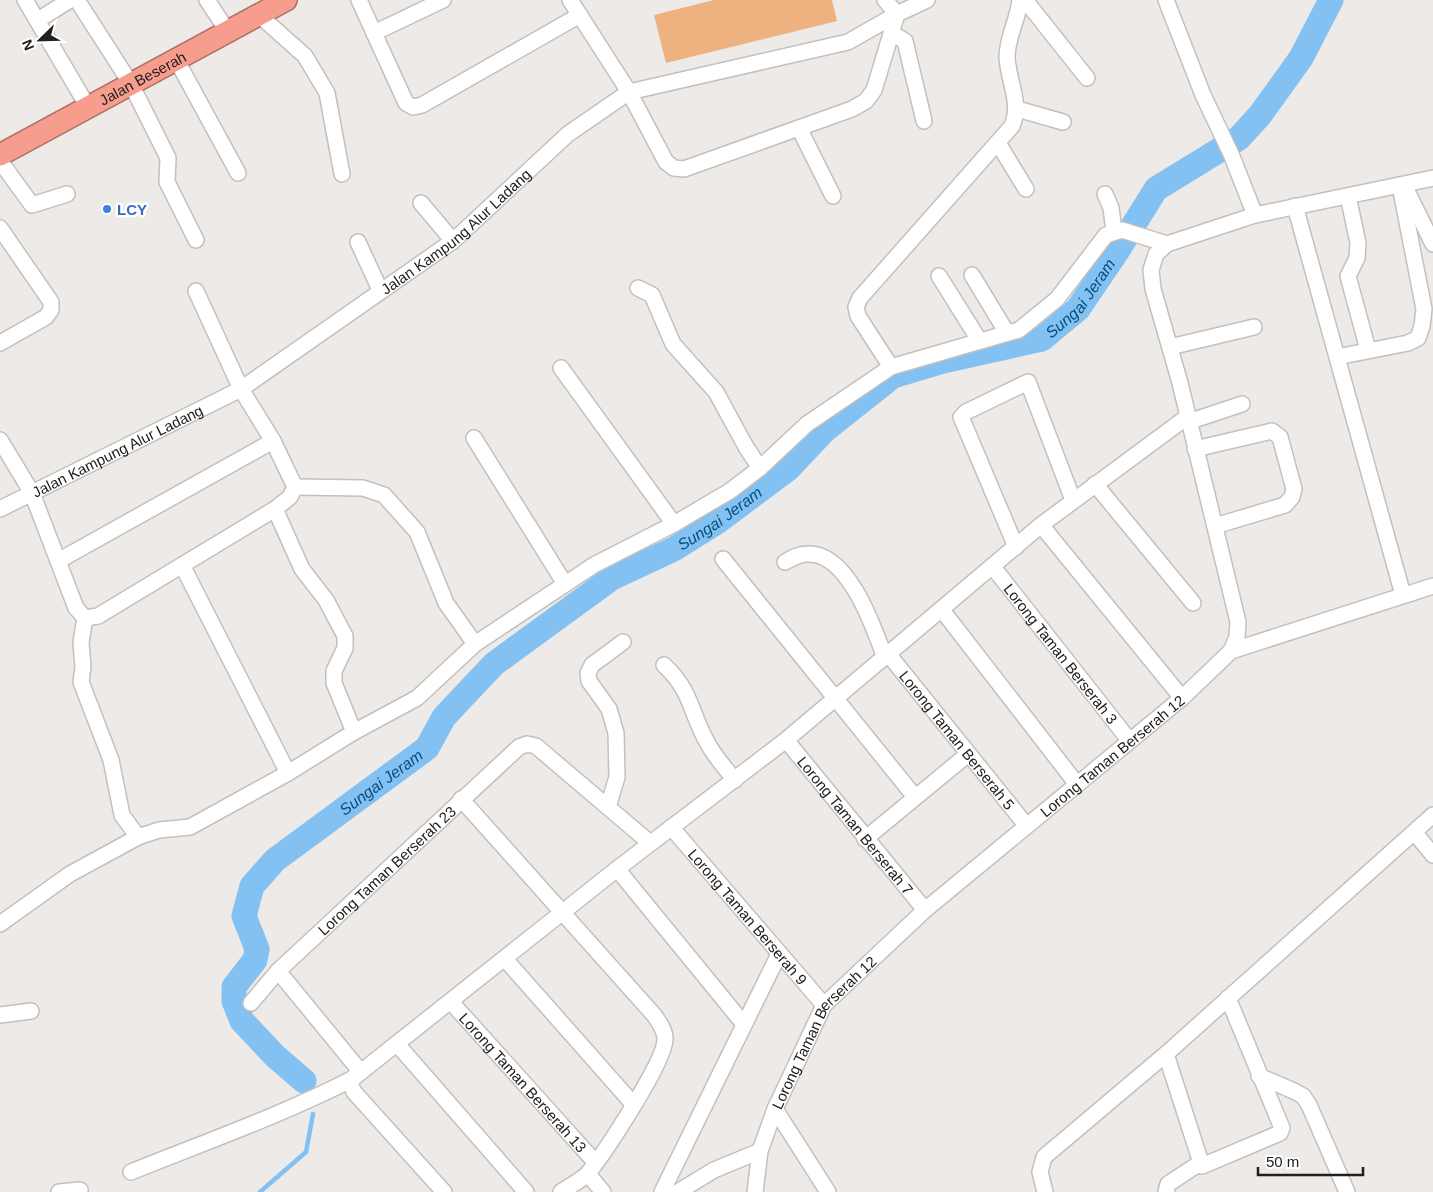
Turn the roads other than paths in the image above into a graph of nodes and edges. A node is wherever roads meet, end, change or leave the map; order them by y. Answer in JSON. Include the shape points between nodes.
{"nodes":[{"id":1,"x":25,"y":0,"type":"edge"},
{"id":2,"x":70,"y":0,"type":"edge"},
{"id":3,"x":77,"y":0,"type":"edge"},
{"id":4,"x":206,"y":0,"type":"edge"},
{"id":5,"x":286,"y":0,"type":"edge"},
{"id":6,"x":359,"y":0,"type":"edge"},
{"id":7,"x":443,"y":0,"type":"edge"},
{"id":8,"x":570,"y":0,"type":"edge"},
{"id":9,"x":885,"y":0,"type":"edge"},
{"id":10,"x":927,"y":0,"type":"edge"},
{"id":11,"x":1020,"y":0,"type":"edge"},
{"id":12,"x":1025,"y":0,"type":"edge"},
{"id":13,"x":1166,"y":0,"type":"edge"},
{"id":14,"x":897,"y":14,"type":"junction"},
{"id":15,"x":259,"y":15,"type":"junction"},
{"id":16,"x":580,"y":15,"type":"junction"},
{"id":17,"x":38,"y":20,"type":"junction"},
{"id":18,"x":228,"y":32,"type":"junction"},
{"id":19,"x":374,"y":33,"type":"junction"},
{"id":20,"x":891,"y":33,"type":"junction"},
{"id":21,"x":176,"y":60,"type":"junction"},
{"id":22,"x":1087,"y":78,"type":"dead end"},
{"id":23,"x":131,"y":84,"type":"junction"},
{"id":24,"x":629,"y":92,"type":"junction"},
{"id":25,"x":88,"y":107,"type":"junction"},
{"id":26,"x":1017,"y":109,"type":"junction"},
{"id":27,"x":924,"y":121,"type":"dead end"},
{"id":28,"x":1063,"y":122,"type":"dead end"},
{"id":29,"x":799,"y":128,"type":"junction"},
{"id":30,"x":998,"y":143,"type":"junction"},
{"id":31,"x":0,"y":155,"type":"edge"},
{"id":32,"x":0,"y":161,"type":"edge"},
{"id":33,"x":238,"y":172,"type":"dead end"},
{"id":34,"x":342,"y":174,"type":"dead end"},
{"id":35,"x":1433,"y":178,"type":"edge"},
{"id":36,"x":1402,"y":185,"type":"junction"},
{"id":37,"x":1026,"y":189,"type":"dead end"},
{"id":38,"x":67,"y":194,"type":"dead end"},
{"id":39,"x":1105,"y":194,"type":"dead end"},
{"id":40,"x":833,"y":196,"type":"dead end"},
{"id":41,"x":1348,"y":196,"type":"junction"},
{"id":42,"x":421,"y":203,"type":"dead end"},
{"id":43,"x":1294,"y":206,"type":"junction"},
{"id":44,"x":1255,"y":215,"type":"junction"},
{"id":45,"x":0,"y":228,"type":"edge"},
{"id":46,"x":1118,"y":231,"type":"junction"},
{"id":47,"x":196,"y":240,"type":"dead end"},
{"id":48,"x":452,"y":241,"type":"junction"},
{"id":49,"x":358,"y":242,"type":"dead end"},
{"id":50,"x":1167,"y":244,"type":"junction"},
{"id":51,"x":1433,"y":244,"type":"edge"},
{"id":52,"x":972,"y":274,"type":"dead end"},
{"id":53,"x":939,"y":276,"type":"dead end"},
{"id":54,"x":638,"y":288,"type":"dead end"},
{"id":55,"x":380,"y":290,"type":"junction"},
{"id":56,"x":196,"y":291,"type":"dead end"},
{"id":57,"x":1254,"y":326,"type":"dead end"},
{"id":58,"x":1007,"y":334,"type":"junction"},
{"id":59,"x":979,"y":340,"type":"junction"},
{"id":60,"x":0,"y":343,"type":"edge"},
{"id":61,"x":1170,"y":347,"type":"junction"},
{"id":62,"x":1368,"y":350,"type":"junction"},
{"id":63,"x":1338,"y":357,"type":"junction"},
{"id":64,"x":891,"y":367,"type":"junction"},
{"id":65,"x":561,"y":368,"type":"dead end"},
{"id":66,"x":241,"y":389,"type":"junction"},
{"id":67,"x":1242,"y":404,"type":"dead end"},
{"id":68,"x":1187,"y":419,"type":"junction"},
{"id":69,"x":474,"y":438,"type":"dead end"},
{"id":70,"x":0,"y":440,"type":"edge"},
{"id":71,"x":273,"y":441,"type":"junction"},
{"id":72,"x":1195,"y":449,"type":"junction"},
{"id":73,"x":760,"y":468,"type":"junction"},
{"id":74,"x":1094,"y":484,"type":"junction"},
{"id":75,"x":295,"y":487,"type":"junction"},
{"id":76,"x":32,"y":493,"type":"junction"},
{"id":77,"x":1073,"y":500,"type":"junction"},
{"id":78,"x":0,"y":509,"type":"edge"},
{"id":79,"x":275,"y":509,"type":"junction"},
{"id":80,"x":674,"y":524,"type":"junction"},
{"id":81,"x":1040,"y":526,"type":"junction"},
{"id":82,"x":1215,"y":526,"type":"junction"},
{"id":83,"x":1016,"y":547,"type":"junction"},
{"id":84,"x":723,"y":559,"type":"dead end"},
{"id":85,"x":58,"y":561,"type":"junction"},
{"id":86,"x":785,"y":562,"type":"dead end"},
{"id":87,"x":182,"y":565,"type":"junction"},
{"id":88,"x":993,"y":567,"type":"junction"},
{"id":89,"x":565,"y":584,"type":"junction"},
{"id":90,"x":1433,"y":586,"type":"edge"},
{"id":91,"x":1403,"y":595,"type":"junction"},
{"id":92,"x":1193,"y":603,"type":"dead end"},
{"id":93,"x":942,"y":610,"type":"junction"},
{"id":94,"x":85,"y":618,"type":"junction"},
{"id":95,"x":623,"y":642,"type":"dead end"},
{"id":96,"x":475,"y":644,"type":"junction"},
{"id":97,"x":1231,"y":651,"type":"junction"},
{"id":98,"x":887,"y":656,"type":"junction"},
{"id":99,"x":664,"y":665,"type":"dead end"},
{"id":100,"x":836,"y":697,"type":"junction"},
{"id":101,"x":1182,"y":698,"type":"junction"},
{"id":102,"x":354,"y":732,"type":"junction"},
{"id":103,"x":786,"y":740,"type":"junction"},
{"id":104,"x":1129,"y":740,"type":"junction"},
{"id":105,"x":967,"y":754,"type":"junction"},
{"id":106,"x":288,"y":773,"type":"junction"},
{"id":107,"x":735,"y":780,"type":"junction"},
{"id":108,"x":1076,"y":783,"type":"junction"},
{"id":109,"x":915,"y":797,"type":"junction"},
{"id":110,"x":462,"y":799,"type":"junction"},
{"id":111,"x":608,"y":807,"type":"junction"},
{"id":112,"x":1433,"y":816,"type":"edge"},
{"id":113,"x":1026,"y":826,"type":"junction"},
{"id":114,"x":671,"y":827,"type":"junction"},
{"id":115,"x":1415,"y":833,"type":"junction"},
{"id":116,"x":138,"y":837,"type":"junction"},
{"id":117,"x":865,"y":839,"type":"junction"},
{"id":118,"x":650,"y":843,"type":"junction"},
{"id":119,"x":1433,"y":855,"type":"edge"},
{"id":120,"x":617,"y":868,"type":"junction"},
{"id":121,"x":924,"y":910,"type":"junction"},
{"id":122,"x":563,"y":914,"type":"junction"},
{"id":123,"x":0,"y":924,"type":"edge"},
{"id":124,"x":779,"y":954,"type":"junction"},
{"id":125,"x":505,"y":960,"type":"junction"},
{"id":126,"x":278,"y":971,"type":"junction"},
{"id":127,"x":1228,"y":998,"type":"junction"},
{"id":128,"x":451,"y":1002,"type":"junction"},
{"id":129,"x":250,"y":1003,"type":"dead end"},
{"id":130,"x":824,"y":1004,"type":"junction"},
{"id":131,"x":30,"y":1011,"type":"dead end"},
{"id":132,"x":0,"y":1014,"type":"edge"},
{"id":133,"x":743,"y":1023,"type":"junction"},
{"id":134,"x":397,"y":1044,"type":"junction"},
{"id":135,"x":1166,"y":1054,"type":"junction"},
{"id":136,"x":356,"y":1075,"type":"junction"},
{"id":137,"x":1260,"y":1076,"type":"junction"},
{"id":138,"x":634,"y":1105,"type":"junction"},
{"id":139,"x":775,"y":1109,"type":"junction"},
{"id":140,"x":760,"y":1151,"type":"junction"},
{"id":141,"x":1200,"y":1163,"type":"junction"},
{"id":142,"x":592,"y":1168,"type":"junction"},
{"id":143,"x":131,"y":1172,"type":"dead end"},
{"id":144,"x":80,"y":1190,"type":"dead end"},
{"id":145,"x":58,"y":1192,"type":"edge"},
{"id":146,"x":444,"y":1192,"type":"edge"},
{"id":147,"x":526,"y":1192,"type":"edge"},
{"id":148,"x":561,"y":1192,"type":"edge"},
{"id":149,"x":603,"y":1192,"type":"edge"},
{"id":150,"x":662,"y":1192,"type":"edge"},
{"id":151,"x":678,"y":1192,"type":"edge"},
{"id":152,"x":755,"y":1192,"type":"edge"},
{"id":153,"x":828,"y":1192,"type":"edge"},
{"id":154,"x":1045,"y":1192,"type":"edge"},
{"id":155,"x":1166,"y":1192,"type":"edge"},
{"id":156,"x":1347,"y":1192,"type":"edge"}],
"edges":[{"from":1,"to":17,"type":"street"},
{"from":2,"to":17,"type":"street"},
{"from":3,"to":23,"type":"street"},
{"from":4,"to":18,"type":"street"},
{"from":5,"to":15,"type":"highway","name":"Jalan Beserah"},
{"from":6,"to":19,"type":"street"},
{"from":7,"to":19,"type":"street"},
{"from":8,"to":16,"type":"street"},
{"from":9,"to":14,"type":"street"},
{"from":10,"to":14,"type":"street","name":"Jalan Kampung Alur Ladang"},
{"from":11,"to":26,"type":"street","via":[[1007,46]]},
{"from":12,"to":22,"type":"street"},
{"from":13,"to":44,"type":"street"},
{"from":14,"to":20,"type":"street"},
{"from":14,"to":24,"type":"street","name":"Jalan Kampung Alur Ladang","via":[[848,42]]},
{"from":15,"to":18,"type":"highway","name":"Jalan Beserah"},
{"from":15,"to":34,"type":"street","via":[[305,56],[327,93]]},
{"from":16,"to":19,"type":"street","via":[[413,108],[406,103]]},
{"from":16,"to":24,"type":"street"},
{"from":17,"to":25,"type":"street"},
{"from":18,"to":21,"type":"highway","name":"Jalan Beserah"},
{"from":20,"to":27,"type":"street","via":[[905,41]]},
{"from":20,"to":29,"type":"street","via":[[874,90],[866,101]]},
{"from":21,"to":23,"type":"highway","name":"Jalan Beserah"},
{"from":21,"to":33,"type":"street"},
{"from":23,"to":25,"type":"highway","name":"Jalan Beserah"},
{"from":23,"to":47,"type":"street","via":[[168,158],[168,182]]},
{"from":24,"to":29,"type":"street","via":[[666,162],[674,168],[684,169]]},
{"from":24,"to":48,"type":"street","name":"Jalan Kampung Alur Ladang","via":[[568,134]]},
{"from":25,"to":31,"type":"highway","name":"Jalan Beserah"},
{"from":26,"to":28,"type":"street"},
{"from":26,"to":30,"type":"street","via":[[1012,126]]},
{"from":29,"to":40,"type":"street"},
{"from":30,"to":37,"type":"street"},
{"from":30,"to":64,"type":"street","via":[[860,298],[856,307],[858,316]]},
{"from":32,"to":38,"type":"street","via":[[32,205]]},
{"from":35,"to":36,"type":"street"},
{"from":36,"to":41,"type":"street"},
{"from":36,"to":51,"type":"street"},
{"from":36,"to":62,"type":"street","via":[[1424,309],[1422,326],[1418,338],[1408,343]]},
{"from":39,"to":46,"type":"street"},
{"from":41,"to":43,"type":"street"},
{"from":41,"to":62,"type":"street","via":[[1358,243],[1357,258],[1348,276]]},
{"from":42,"to":48,"type":"street"},
{"from":43,"to":44,"type":"street"},
{"from":43,"to":63,"type":"street"},
{"from":44,"to":50,"type":"street"},
{"from":45,"to":60,"type":"street","via":[[51,302],[51,310],[46,317]]},
{"from":46,"to":50,"type":"street"},
{"from":46,"to":58,"type":"street","via":[[1099,242],[1057,299],[1032,322]]},
{"from":48,"to":55,"type":"street","name":"Jalan Kampung Alur Ladang"},
{"from":49,"to":55,"type":"street"},
{"from":50,"to":61,"type":"street","via":[[1156,254],[1151,270],[1153,289]]},
{"from":52,"to":58,"type":"street"},
{"from":53,"to":59,"type":"street"},
{"from":54,"to":73,"type":"street","via":[[652,295],[673,344],[716,392]]},
{"from":55,"to":66,"type":"street","name":"Jalan Kampung Alur Ladang"},
{"from":56,"to":66,"type":"street"},
{"from":57,"to":61,"type":"street"},
{"from":58,"to":59,"type":"street"},
{"from":59,"to":64,"type":"street"},
{"from":61,"to":68,"type":"street"},
{"from":62,"to":63,"type":"street"},
{"from":63,"to":91,"type":"street"},
{"from":64,"to":73,"type":"street","via":[[807,424]]},
{"from":65,"to":80,"type":"street"},
{"from":66,"to":71,"type":"street"},
{"from":66,"to":76,"type":"street","name":"Jalan Kampung Alur Ladang"},
{"from":67,"to":68,"type":"street"},
{"from":68,"to":72,"type":"street"},
{"from":68,"to":74,"type":"street"},
{"from":69,"to":89,"type":"street"},
{"from":70,"to":76,"type":"street"},
{"from":71,"to":75,"type":"street"},
{"from":71,"to":85,"type":"street"},
{"from":72,"to":82,"type":"street"},
{"from":72,"to":82,"type":"street","via":[[1272,431],[1280,437],[1294,489],[1285,505]]},
{"from":73,"to":80,"type":"street","via":[[730,491]]},
{"from":74,"to":77,"type":"street"},
{"from":74,"to":92,"type":"street"},
{"from":75,"to":79,"type":"street","via":[[290,497]]},
{"from":75,"to":96,"type":"street","via":[[363,488],[384,495],[417,532],[446,603]]},
{"from":76,"to":78,"type":"street","name":"Jalan Kampung Alur Ladang"},
{"from":76,"to":85,"type":"street"},
{"from":77,"to":81,"type":"street"},
{"from":77,"to":83,"type":"street","via":[[1028,382],[974,407],[961,417]]},
{"from":79,"to":87,"type":"street"},
{"from":79,"to":102,"type":"street","via":[[302,569],[326,600],[344,636],[345,648],[334,671],[334,684]]},
{"from":80,"to":89,"type":"street","via":[[594,565]]},
{"from":81,"to":83,"type":"street"},
{"from":81,"to":101,"type":"street"},
{"from":82,"to":97,"type":"street","via":[[1238,622],[1237,637]]},
{"from":83,"to":88,"type":"street"},
{"from":84,"to":100,"type":"street"},
{"from":85,"to":94,"type":"street","via":[[76,608]]},
{"from":86,"to":98,"type":"street","name":"Lorong Taman Berserah 5","via":[[814,554],[832,563],[855,590]]},
{"from":87,"to":94,"type":"street","via":[[98,616]]},
{"from":87,"to":106,"type":"street"},
{"from":88,"to":93,"type":"street"},
{"from":88,"to":104,"type":"street","name":"Lorong Taman Berserah 3"},
{"from":89,"to":96,"type":"street"},
{"from":90,"to":91,"type":"street"},
{"from":91,"to":97,"type":"street"},
{"from":93,"to":98,"type":"street"},
{"from":93,"to":108,"type":"street"},
{"from":94,"to":116,"type":"street","via":[[81,682],[111,760],[122,815]]},
{"from":95,"to":111,"type":"street","via":[[592,665],[588,673],[588,681],[608,709],[616,733],[617,777]]},
{"from":96,"to":102,"type":"street","via":[[417,698]]},
{"from":97,"to":101,"type":"street","name":"Lorong Taman Berserah 12"},
{"from":98,"to":100,"type":"street"},
{"from":98,"to":105,"type":"street","name":"Lorong Taman Berserah 5"},
{"from":99,"to":107,"type":"street","via":[[679,680],[706,741]]},
{"from":100,"to":103,"type":"street"},
{"from":100,"to":109,"type":"street"},
{"from":101,"to":104,"type":"street","name":"Lorong Taman Berserah 12"},
{"from":102,"to":106,"type":"street"},
{"from":103,"to":107,"type":"street"},
{"from":103,"to":117,"type":"street","name":"Lorong Taman Berserah 7"},
{"from":104,"to":108,"type":"street","name":"Lorong Taman Berserah 12"},
{"from":105,"to":109,"type":"street"},
{"from":105,"to":113,"type":"street","name":"Lorong Taman Berserah 5"},
{"from":106,"to":116,"type":"street","via":[[190,827],[159,830]]},
{"from":107,"to":114,"type":"street"},
{"from":108,"to":113,"type":"street","name":"Lorong Taman Berserah 12"},
{"from":109,"to":117,"type":"street"},
{"from":110,"to":111,"type":"street","name":"Lorong Taman Berserah 23","via":[[518,747],[527,744],[536,746]]},
{"from":110,"to":122,"type":"street"},
{"from":110,"to":126,"type":"street","name":"Lorong Taman Berserah 23"},
{"from":111,"to":118,"type":"street"},
{"from":112,"to":115,"type":"street"},
{"from":113,"to":121,"type":"street","name":"Lorong Taman Berserah 12"},
{"from":114,"to":118,"type":"street"},
{"from":114,"to":124,"type":"street","name":"Lorong Taman Berserah 9"},
{"from":115,"to":119,"type":"street"},
{"from":115,"to":127,"type":"street"},
{"from":116,"to":123,"type":"street","via":[[70,874]]},
{"from":117,"to":121,"type":"street","name":"Lorong Taman Berserah 7"},
{"from":118,"to":120,"type":"street"},
{"from":120,"to":122,"type":"street"},
{"from":120,"to":133,"type":"street"},
{"from":121,"to":130,"type":"street","name":"Lorong Taman Berserah 12"},
{"from":122,"to":125,"type":"street"},
{"from":122,"to":138,"type":"street","via":[[662,1026],[664,1049]]},
{"from":124,"to":130,"type":"street","name":"Lorong Taman Berserah 9"},
{"from":124,"to":133,"type":"street"},
{"from":125,"to":128,"type":"street"},
{"from":125,"to":138,"type":"street"},
{"from":126,"to":129,"type":"street","name":"Lorong Taman Berserah 23"},
{"from":126,"to":136,"type":"street"},
{"from":127,"to":135,"type":"street"},
{"from":127,"to":137,"type":"street"},
{"from":128,"to":134,"type":"street"},
{"from":128,"to":142,"type":"street","name":"Lorong Taman Berserah 13"},
{"from":130,"to":139,"type":"street","name":"Lorong Taman Berserah 12"},
{"from":131,"to":132,"type":"street"},
{"from":133,"to":150,"type":"street"},
{"from":134,"to":136,"type":"street"},
{"from":134,"to":147,"type":"street"},
{"from":135,"to":141,"type":"street"},
{"from":135,"to":154,"type":"street","via":[[1044,1157],[1040,1172]]},
{"from":136,"to":143,"type":"street","via":[[309,1101]]},
{"from":136,"to":146,"type":"street","via":[[351,1086],[354,1092]]},
{"from":137,"to":141,"type":"street","via":[[1282,1131],[1206,1166]]},
{"from":137,"to":156,"type":"street","via":[[1303,1096]]},
{"from":138,"to":142,"type":"street"},
{"from":139,"to":140,"type":"street","name":"Lorong Taman Berserah 12"},
{"from":139,"to":153,"type":"street"},
{"from":140,"to":151,"type":"street","via":[[714,1170]]},
{"from":140,"to":152,"type":"street","name":"Lorong Taman Berserah 12"},
{"from":141,"to":155,"type":"street","via":[[1168,1184]]},
{"from":142,"to":148,"type":"street"},
{"from":142,"to":149,"type":"street","name":"Lorong Taman Berserah 13"},
{"from":144,"to":145,"type":"street"}]}
